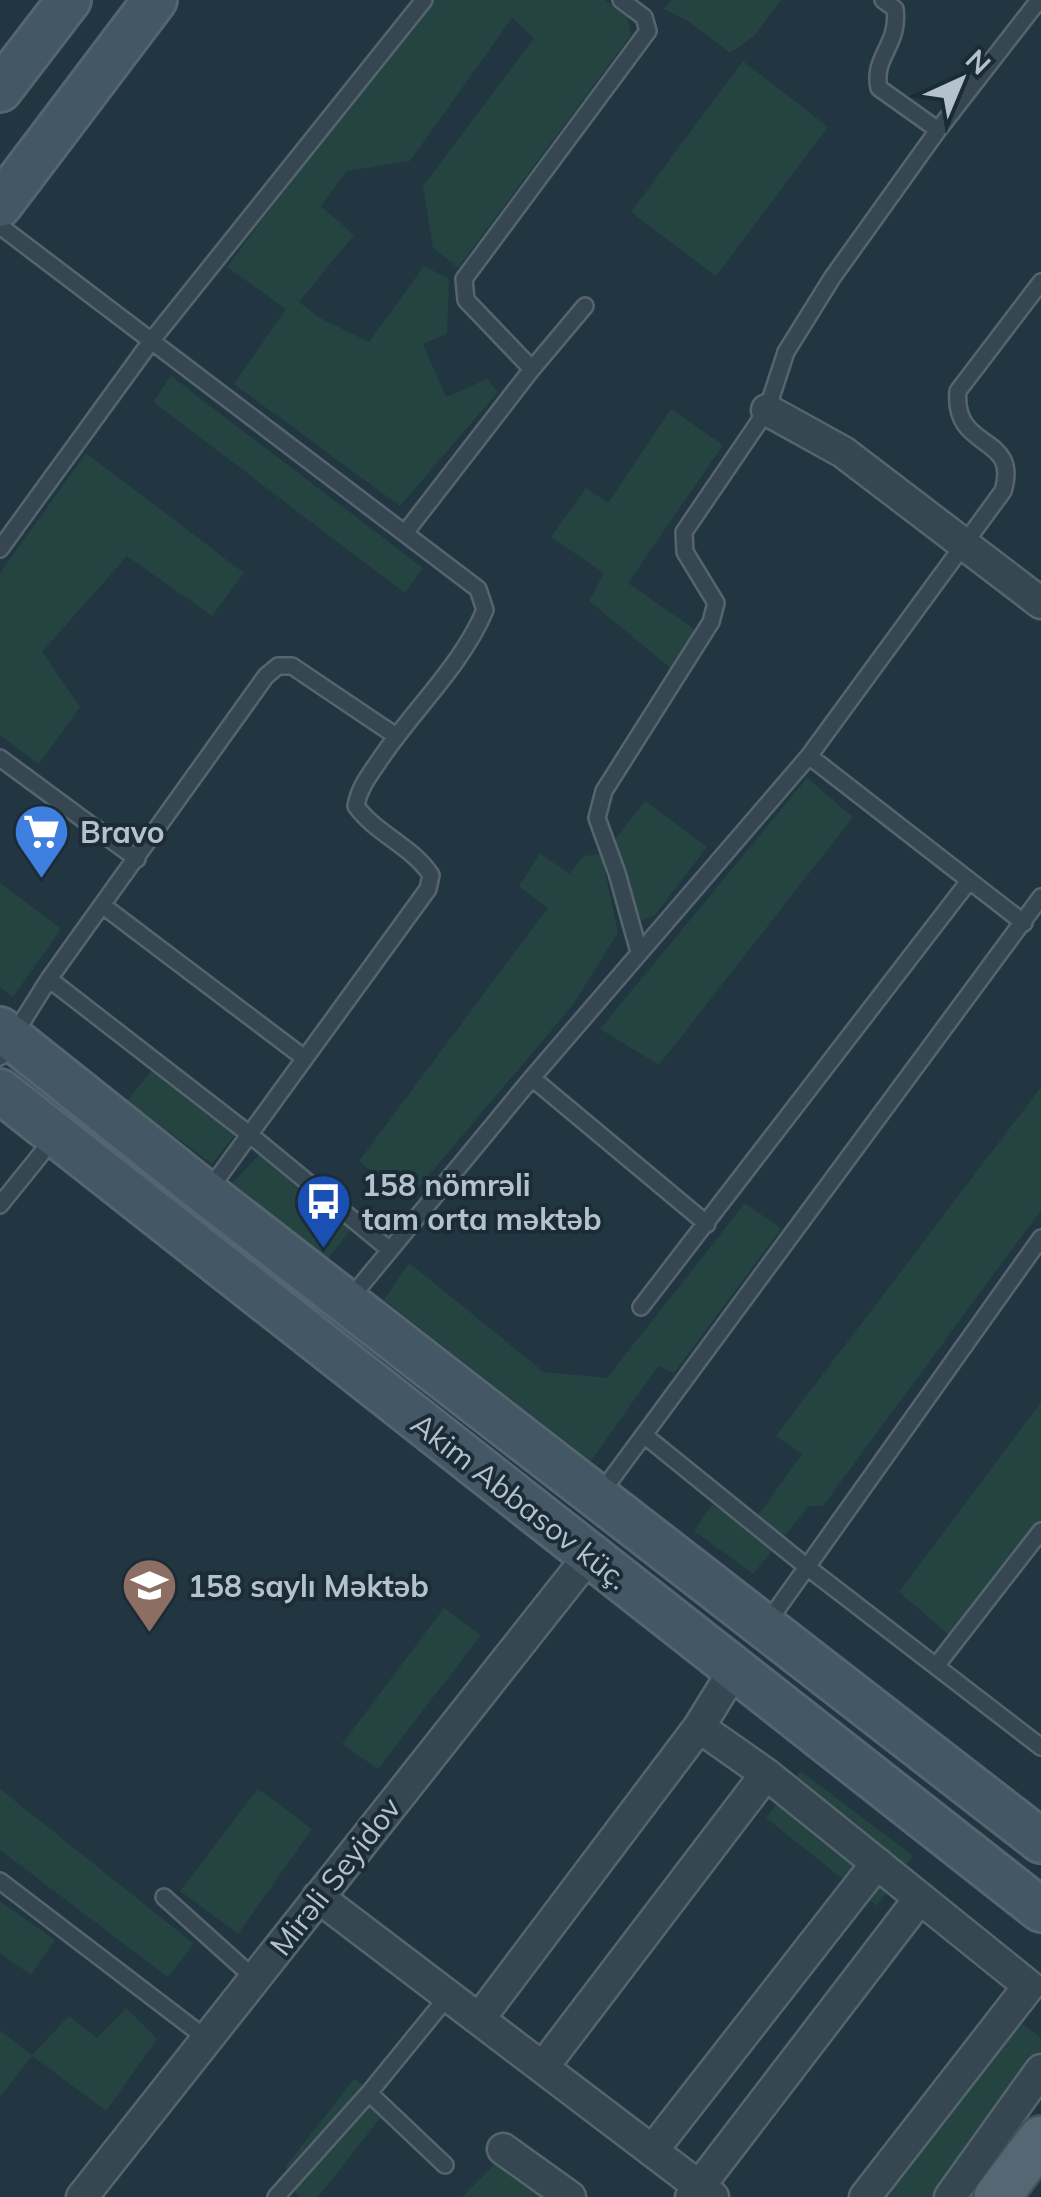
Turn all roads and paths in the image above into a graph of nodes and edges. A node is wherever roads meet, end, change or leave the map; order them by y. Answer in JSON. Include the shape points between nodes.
{"nodes":[{"id":1,"x":69,"y":0,"type":"edge"},
{"id":2,"x":155,"y":0,"type":"edge"},
{"id":3,"x":424,"y":0,"type":"edge"},
{"id":4,"x":621,"y":0,"type":"edge"},
{"id":5,"x":883,"y":0,"type":"edge"},
{"id":6,"x":1039,"y":0,"type":"edge"},
{"id":7,"x":0,"y":90,"type":"edge"},
{"id":8,"x":938,"y":130,"type":"junction"},
{"id":9,"x":0,"y":206,"type":"edge"},
{"id":10,"x":0,"y":226,"type":"edge"},
{"id":11,"x":1041,"y":282,"type":"edge"},
{"id":12,"x":584,"y":306,"type":"dead end"},
{"id":13,"x":152,"y":340,"type":"junction"},
{"id":14,"x":532,"y":369,"type":"junction"},
{"id":15,"x":767,"y":410,"type":"junction"},
{"id":16,"x":405,"y":534,"type":"junction"},
{"id":17,"x":966,"y":543,"type":"junction"},
{"id":18,"x":0,"y":549,"type":"edge"},
{"id":19,"x":1041,"y":603,"type":"edge"},
{"id":20,"x":396,"y":736,"type":"junction"},
{"id":21,"x":810,"y":756,"type":"junction"},
{"id":22,"x":0,"y":758,"type":"edge"},
{"id":23,"x":137,"y":860,"type":"junction"},
{"id":24,"x":969,"y":881,"type":"junction"},
{"id":25,"x":1041,"y":897,"type":"edge"},
{"id":26,"x":102,"y":906,"type":"junction"},
{"id":27,"x":1024,"y":923,"type":"junction"},
{"id":28,"x":639,"y":952,"type":"junction"},
{"id":29,"x":49,"y":979,"type":"junction"},
{"id":30,"x":4,"y":1042,"type":"edge"},
{"id":31,"x":303,"y":1057,"type":"junction"},
{"id":32,"x":532,"y":1078,"type":"junction"},
{"id":33,"x":0,"y":1091,"type":"edge"},
{"id":34,"x":249,"y":1134,"type":"junction"},
{"id":35,"x":56,"y":1135,"type":"junction"},
{"id":36,"x":207,"y":1194,"type":"junction"},
{"id":37,"x":0,"y":1205,"type":"edge"},
{"id":38,"x":708,"y":1224,"type":"junction"},
{"id":39,"x":1041,"y":1238,"type":"edge"},
{"id":40,"x":390,"y":1250,"type":"junction"},
{"id":41,"x":347,"y":1302,"type":"junction"},
{"id":42,"x":641,"y":1307,"type":"dead end"},
{"id":43,"x":644,"y":1435,"type":"junction"},
{"id":44,"x":598,"y":1497,"type":"junction"},
{"id":45,"x":1041,"y":1531,"type":"edge"},
{"id":46,"x":589,"y":1556,"type":"junction"},
{"id":47,"x":807,"y":1567,"type":"junction"},
{"id":48,"x":765,"y":1626,"type":"junction"},
{"id":49,"x":936,"y":1666,"type":"junction"},
{"id":50,"x":736,"y":1667,"type":"junction"},
{"id":51,"x":699,"y":1727,"type":"junction"},
{"id":52,"x":1041,"y":1747,"type":"edge"},
{"id":53,"x":766,"y":1774,"type":"junction"},
{"id":54,"x":1039,"y":1836,"type":"edge"},
{"id":55,"x":878,"y":1863,"type":"junction"},
{"id":56,"x":0,"y":1880,"type":"edge"},
{"id":57,"x":318,"y":1896,"type":"junction"},
{"id":58,"x":164,"y":1898,"type":"dead end"},
{"id":59,"x":920,"y":1898,"type":"junction"},
{"id":60,"x":1041,"y":1910,"type":"edge"},
{"id":61,"x":254,"y":1978,"type":"junction"},
{"id":62,"x":1035,"y":1992,"type":"edge"},
{"id":63,"x":448,"y":1996,"type":"junction"},
{"id":64,"x":479,"y":2019,"type":"junction"},
{"id":65,"x":207,"y":2038,"type":"junction"},
{"id":66,"x":542,"y":2068,"type":"junction"},
{"id":67,"x":1041,"y":2070,"type":"edge"},
{"id":68,"x":369,"y":2093,"type":"junction"},
{"id":69,"x":1041,"y":2139,"type":"edge"},
{"id":70,"x":503,"y":2149,"type":"dead end"},
{"id":71,"x":652,"y":2151,"type":"junction"},
{"id":72,"x":444,"y":2165,"type":"dead end"},
{"id":73,"x":701,"y":2194,"type":"edge"},
{"id":74,"x":82,"y":2197,"type":"edge"},
{"id":75,"x":276,"y":2197,"type":"edge"},
{"id":76,"x":570,"y":2197,"type":"edge"},
{"id":77,"x":864,"y":2197,"type":"edge"},
{"id":78,"x":950,"y":2197,"type":"edge"},
{"id":79,"x":996,"y":2197,"type":"edge"}],
"edges":[{"from":1,"to":7,"type":"main road"},
{"from":2,"to":9,"type":"main road"},
{"from":3,"to":13,"type":"lane"},
{"from":4,"to":14,"type":"lane","via":[[644,18],[648,31],[464,280],[466,300]]},
{"from":5,"to":8,"type":"lane","via":[[895,9],[898,29],[876,73],[879,88]]},
{"from":6,"to":8,"type":"lane"},
{"from":8,"to":15,"type":"lane","via":[[786,352]]},
{"from":10,"to":13,"type":"lane"},
{"from":11,"to":17,"type":"lane","via":[[958,392],[962,422],[1003,457],[1009,472]]},
{"from":12,"to":14,"type":"lane"},
{"from":13,"to":16,"type":"lane"},
{"from":13,"to":18,"type":"lane"},
{"from":14,"to":16,"type":"lane"},
{"from":15,"to":17,"type":"street","via":[[843,452]]},
{"from":15,"to":28,"type":"lane","via":[[684,532],[685,552],[716,602],[711,622],[604,791],[596,818]]},
{"from":16,"to":20,"type":"lane","via":[[478,588],[485,610],[475,634]]},
{"from":17,"to":19,"type":"street"},
{"from":17,"to":21,"type":"lane"},
{"from":20,"to":23,"type":"lane","via":[[292,666],[278,666]]},
{"from":20,"to":31,"type":"lane","via":[[356,806],[422,860],[431,875],[428,889]]},
{"from":21,"to":24,"type":"lane"},
{"from":21,"to":28,"type":"lane"},
{"from":22,"to":23,"type":"lane"},
{"from":23,"to":26,"type":"lane"},
{"from":24,"to":27,"type":"lane"},
{"from":24,"to":38,"type":"lane"},
{"from":25,"to":27,"type":"lane"},
{"from":26,"to":29,"type":"lane"},
{"from":26,"to":31,"type":"lane"},
{"from":27,"to":43,"type":"lane"},
{"from":28,"to":32,"type":"lane"},
{"from":29,"to":30,"type":"lane"},
{"from":29,"to":34,"type":"lane"},
{"from":30,"to":36,"type":"main road","name":"Akim Abbasov küç."},
{"from":31,"to":34,"type":"lane"},
{"from":32,"to":38,"type":"lane"},
{"from":32,"to":40,"type":"lane"},
{"from":33,"to":35,"type":"main road","name":"Akim Abbasov küç."},
{"from":34,"to":36,"type":"lane"},
{"from":34,"to":40,"type":"lane"},
{"from":35,"to":37,"type":"lane"},
{"from":35,"to":46,"type":"main road","name":"Akim Abbasov küç."},
{"from":36,"to":41,"type":"main road","name":"Akim Abbasov küç."},
{"from":38,"to":42,"type":"lane"},
{"from":39,"to":47,"type":"lane"},
{"from":40,"to":41,"type":"lane"},
{"from":41,"to":44,"type":"main road","name":"Akim Abbasov küç."},
{"from":43,"to":44,"type":"lane"},
{"from":43,"to":47,"type":"lane"},
{"from":44,"to":48,"type":"main road","name":"Akim Abbasov küç."},
{"from":45,"to":49,"type":"lane"},
{"from":46,"to":50,"type":"main road","name":"Akim Abbasov küç."},
{"from":46,"to":57,"type":"street","name":"Mirəli Seyidov"},
{"from":47,"to":48,"type":"lane"},
{"from":47,"to":49,"type":"lane"},
{"from":48,"to":50,"type":"main road"},
{"from":48,"to":54,"type":"main road","name":"Akim Abbasov küç."},
{"from":49,"to":52,"type":"lane"},
{"from":50,"to":51,"type":"street"},
{"from":50,"to":60,"type":"main road","name":"Akim Abbasov küç."},
{"from":51,"to":53,"type":"street"},
{"from":51,"to":64,"type":"street"},
{"from":53,"to":55,"type":"street"},
{"from":53,"to":66,"type":"street"},
{"from":55,"to":59,"type":"street"},
{"from":55,"to":71,"type":"street"},
{"from":56,"to":65,"type":"lane"},
{"from":57,"to":61,"type":"street","name":"Mirəli Seyidov"},
{"from":57,"to":63,"type":"street"},
{"from":58,"to":61,"type":"lane"},
{"from":59,"to":62,"type":"street"},
{"from":59,"to":73,"type":"street"},
{"from":61,"to":65,"type":"street","name":"Mirəli Seyidov"},
{"from":62,"to":77,"type":"street"},
{"from":63,"to":64,"type":"street"},
{"from":63,"to":68,"type":"lane"},
{"from":64,"to":66,"type":"street"},
{"from":65,"to":74,"type":"street","name":"Mirəli Seyidov"},
{"from":66,"to":71,"type":"street"},
{"from":67,"to":78,"type":"street"},
{"from":68,"to":72,"type":"lane"},
{"from":68,"to":75,"type":"lane"},
{"from":69,"to":79,"type":"main road"},
{"from":70,"to":76,"type":"street"},
{"from":71,"to":73,"type":"street"}]}
